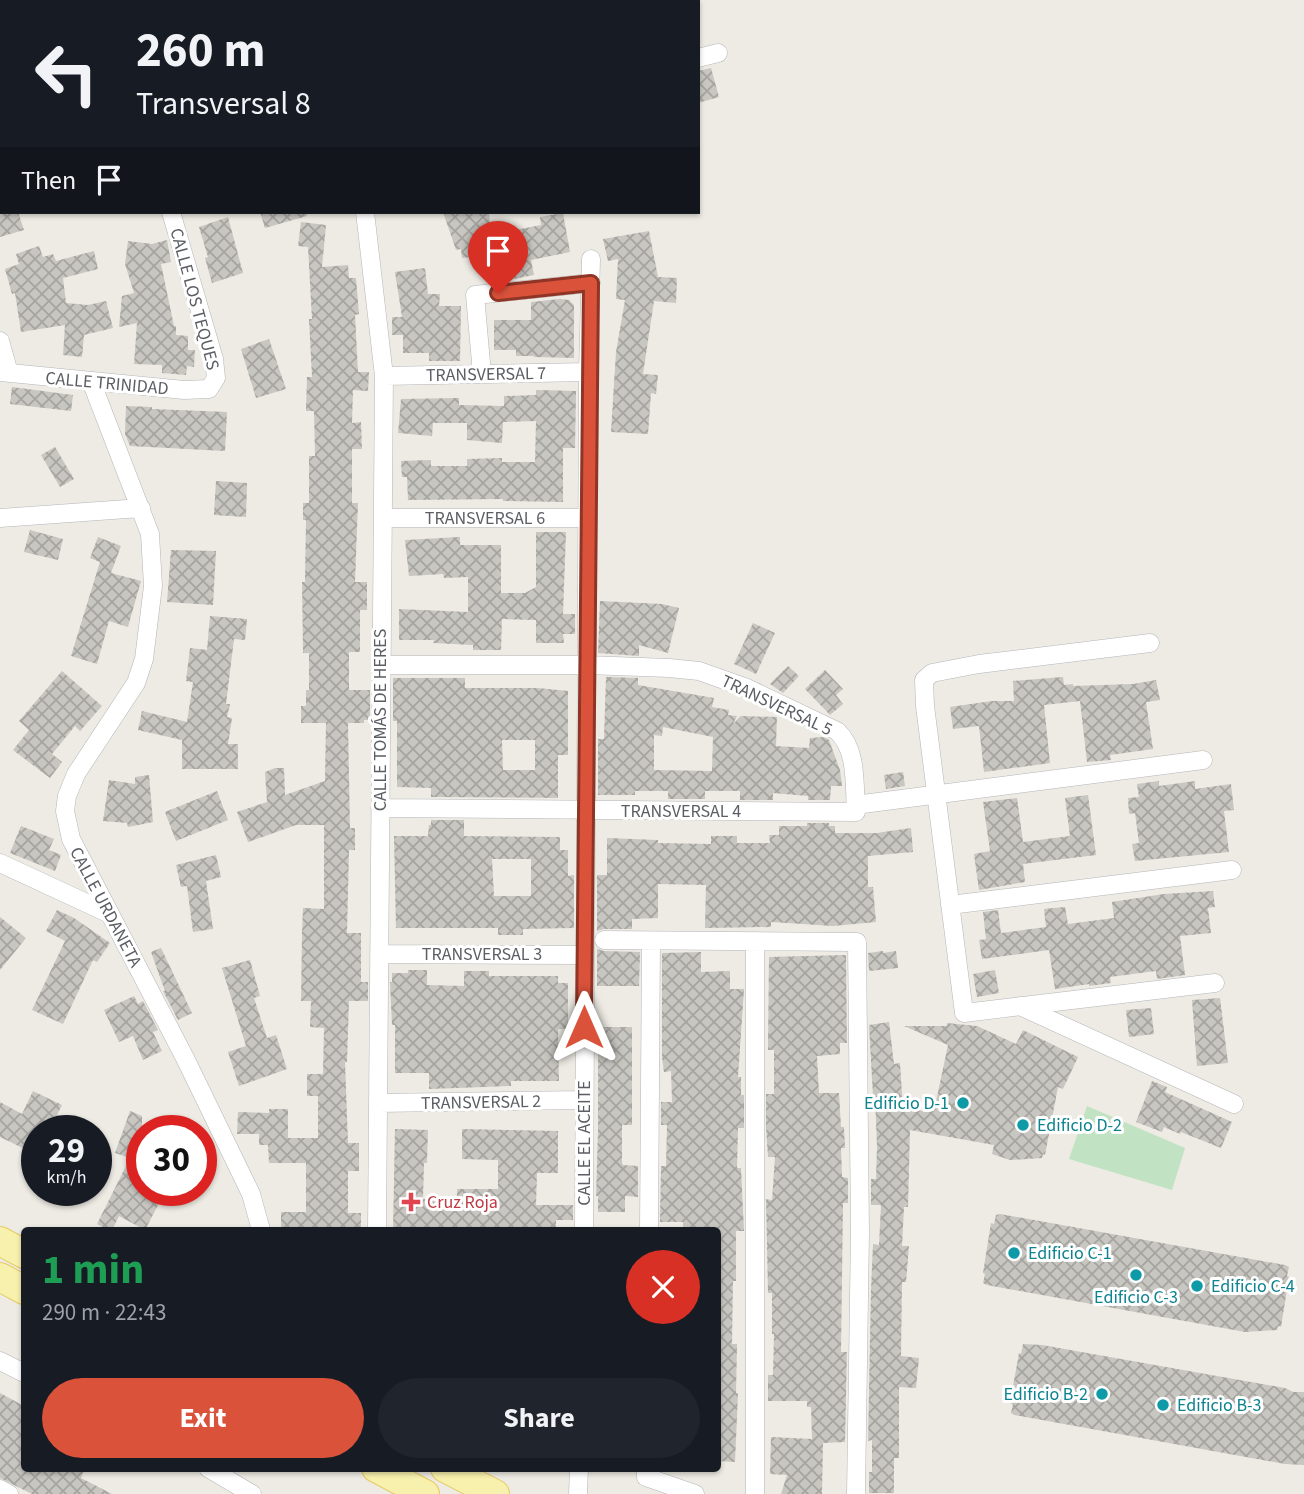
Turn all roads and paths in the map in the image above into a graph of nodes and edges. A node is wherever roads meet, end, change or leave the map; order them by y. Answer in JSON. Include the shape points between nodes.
{"nodes":[{"id":1,"x":718,"y":53,"type":"dead end"},
{"id":2,"x":700,"y":58,"type":"edge"},
{"id":3,"x":172,"y":214,"type":"edge"},
{"id":4,"x":365,"y":214,"type":"edge"},
{"id":5,"x":591,"y":259,"type":"dead end"},
{"id":6,"x":591,"y":283,"type":"junction"},
{"id":7,"x":0,"y":341,"type":"edge"},
{"id":8,"x":588,"y":372,"type":"junction"},
{"id":9,"x":5,"y":373,"type":"edge"},
{"id":10,"x":482,"y":374,"type":"junction"},
{"id":11,"x":384,"y":376,"type":"junction"},
{"id":12,"x":91,"y":381,"type":"junction"},
{"id":13,"x":212,"y":386,"type":"joint"},
{"id":14,"x":141,"y":508,"type":"junction"},
{"id":15,"x":0,"y":518,"type":"edge"},
{"id":16,"x":587,"y":518,"type":"junction"},
{"id":17,"x":383,"y":519,"type":"junction"},
{"id":18,"x":1150,"y":643,"type":"dead end"},
{"id":19,"x":381,"y":665,"type":"junction"},
{"id":20,"x":586,"y":665,"type":"junction"},
{"id":21,"x":1203,"y":760,"type":"dead end"},
{"id":22,"x":936,"y":794,"type":"junction"},
{"id":23,"x":380,"y":808,"type":"junction"},
{"id":24,"x":855,"y":808,"type":"junction"},
{"id":25,"x":586,"y":811,"type":"junction"},
{"id":26,"x":0,"y":863,"type":"edge"},
{"id":27,"x":1233,"y":870,"type":"dead end"},
{"id":28,"x":950,"y":905,"type":"junction"},
{"id":29,"x":110,"y":914,"type":"junction"},
{"id":30,"x":604,"y":940,"type":"dead end"},
{"id":31,"x":651,"y":941,"type":"junction"},
{"id":32,"x":755,"y":941,"type":"junction"},
{"id":33,"x":379,"y":954,"type":"junction"},
{"id":34,"x":585,"y":955,"type":"junction"},
{"id":35,"x":1215,"y":983,"type":"dead end"},
{"id":36,"x":1020,"y":1006,"type":"junction"},
{"id":37,"x":584,"y":1100,"type":"junction"},
{"id":38,"x":378,"y":1103,"type":"junction"},
{"id":39,"x":1234,"y":1104,"type":"dead end"},
{"id":40,"x":260,"y":1227,"type":"edge"},
{"id":41,"x":377,"y":1227,"type":"edge"},
{"id":42,"x":584,"y":1227,"type":"edge"},
{"id":43,"x":649,"y":1227,"type":"edge"},
{"id":44,"x":0,"y":1241,"type":"edge"},
{"id":45,"x":21,"y":1252,"type":"edge"},
{"id":46,"x":0,"y":1277,"type":"edge"},
{"id":47,"x":21,"y":1288,"type":"edge"},
{"id":48,"x":0,"y":1361,"type":"edge"},
{"id":49,"x":21,"y":1372,"type":"edge"},
{"id":50,"x":215,"y":1472,"type":"edge"},
{"id":51,"x":384,"y":1472,"type":"edge"},
{"id":52,"x":453,"y":1472,"type":"edge"},
{"id":53,"x":579,"y":1472,"type":"edge"},
{"id":54,"x":646,"y":1472,"type":"edge"},
{"id":55,"x":0,"y":1489,"type":"edge"},
{"id":56,"x":9,"y":1494,"type":"edge"},
{"id":57,"x":252,"y":1494,"type":"edge"},
{"id":58,"x":425,"y":1494,"type":"edge"},
{"id":59,"x":495,"y":1494,"type":"edge"},
{"id":60,"x":578,"y":1494,"type":"edge"},
{"id":61,"x":695,"y":1494,"type":"edge"},
{"id":62,"x":755,"y":1494,"type":"edge"},
{"id":63,"x":856,"y":1494,"type":"edge"}],
"edges":[{"from":1,"to":2,"type":"street"},
{"from":3,"to":13,"type":"street","name":"CALLE LOS TEQUES","via":[[214,359]]},
{"from":4,"to":11,"type":"street","name":"CALLE TOMÁS DE HERES"},
{"from":5,"to":6,"type":"street","name":"CALLE EL ACEITE"},
{"from":6,"to":8,"type":"street","name":"CALLE EL ACEITE"},
{"from":6,"to":10,"type":"street","via":[[475,295]]},
{"from":7,"to":9,"type":"street"},
{"from":8,"to":10,"type":"street","name":"TRANSVERSAL 7"},
{"from":8,"to":16,"type":"street","name":"CALLE EL ACEITE"},
{"from":9,"to":12,"type":"street","name":"CALLE TRINIDAD"},
{"from":10,"to":11,"type":"street","name":"TRANSVERSAL 7"},
{"from":11,"to":17,"type":"street","name":"CALLE TOMÁS DE HERES"},
{"from":12,"to":13,"type":"street","name":"CALLE TRINIDAD","via":[[200,391]]},
{"from":12,"to":14,"type":"street","name":"CALLE URDANETA"},
{"from":14,"to":15,"type":"street"},
{"from":14,"to":29,"type":"street","name":"CALLE URDANETA","via":[[153,554],[151,620],[144,659],[136,683],[66,796],[71,839]]},
{"from":16,"to":17,"type":"street","name":"TRANSVERSAL 6"},
{"from":16,"to":20,"type":"street","name":"CALLE EL ACEITE"},
{"from":17,"to":19,"type":"street","name":"CALLE TOMÁS DE HERES"},
{"from":18,"to":22,"type":"street","via":[[932,673],[924,680],[923,691]]},
{"from":19,"to":20,"type":"street","name":"TRANSVERSAL 5"},
{"from":19,"to":23,"type":"street","name":"CALLE TOMÁS DE HERES"},
{"from":20,"to":24,"type":"street","name":"TRANSVERSAL 5","via":[[699,671],[747,688],[837,732],[850,749]]},
{"from":20,"to":25,"type":"street","name":"CALLE EL ACEITE"},
{"from":21,"to":22,"type":"street","name":"TRANSVERSAL 4"},
{"from":22,"to":24,"type":"street","name":"TRANSVERSAL 4"},
{"from":22,"to":28,"type":"street"},
{"from":23,"to":25,"type":"street","name":"TRANSVERSAL 4"},
{"from":23,"to":33,"type":"street","name":"CALLE TOMÁS DE HERES"},
{"from":24,"to":25,"type":"street","name":"TRANSVERSAL 4"},
{"from":25,"to":34,"type":"street","name":"CALLE EL ACEITE"},
{"from":26,"to":29,"type":"street"},
{"from":27,"to":28,"type":"street"},
{"from":28,"to":36,"type":"street","via":[[964,1013]]},
{"from":29,"to":40,"type":"street","name":"CALLE URDANETA","via":[[251,1194]]},
{"from":30,"to":31,"type":"street"},
{"from":31,"to":32,"type":"street"},
{"from":31,"to":43,"type":"street"},
{"from":32,"to":62,"type":"street"},
{"from":32,"to":63,"type":"street","via":[[857,942],[860,1231]]},
{"from":33,"to":34,"type":"street","name":"TRANSVERSAL 3"},
{"from":33,"to":38,"type":"street","name":"CALLE TOMÁS DE HERES"},
{"from":34,"to":37,"type":"street","name":"CALLE EL ACEITE"},
{"from":35,"to":36,"type":"street"},
{"from":36,"to":39,"type":"street"},
{"from":37,"to":38,"type":"street","name":"TRANSVERSAL 2"},
{"from":37,"to":42,"type":"street","name":"CALLE EL ACEITE"},
{"from":38,"to":41,"type":"street","name":"CALLE TOMÁS DE HERES"},
{"from":44,"to":45,"type":"main road"},
{"from":46,"to":47,"type":"main road"},
{"from":48,"to":49,"type":"street"},
{"from":50,"to":57,"type":"street"},
{"from":51,"to":58,"type":"main road"},
{"from":52,"to":59,"type":"main road"},
{"from":53,"to":60,"type":"street"},
{"from":54,"to":61,"type":"street","via":[[646,1477]]},
{"from":55,"to":56,"type":"street"}]}
